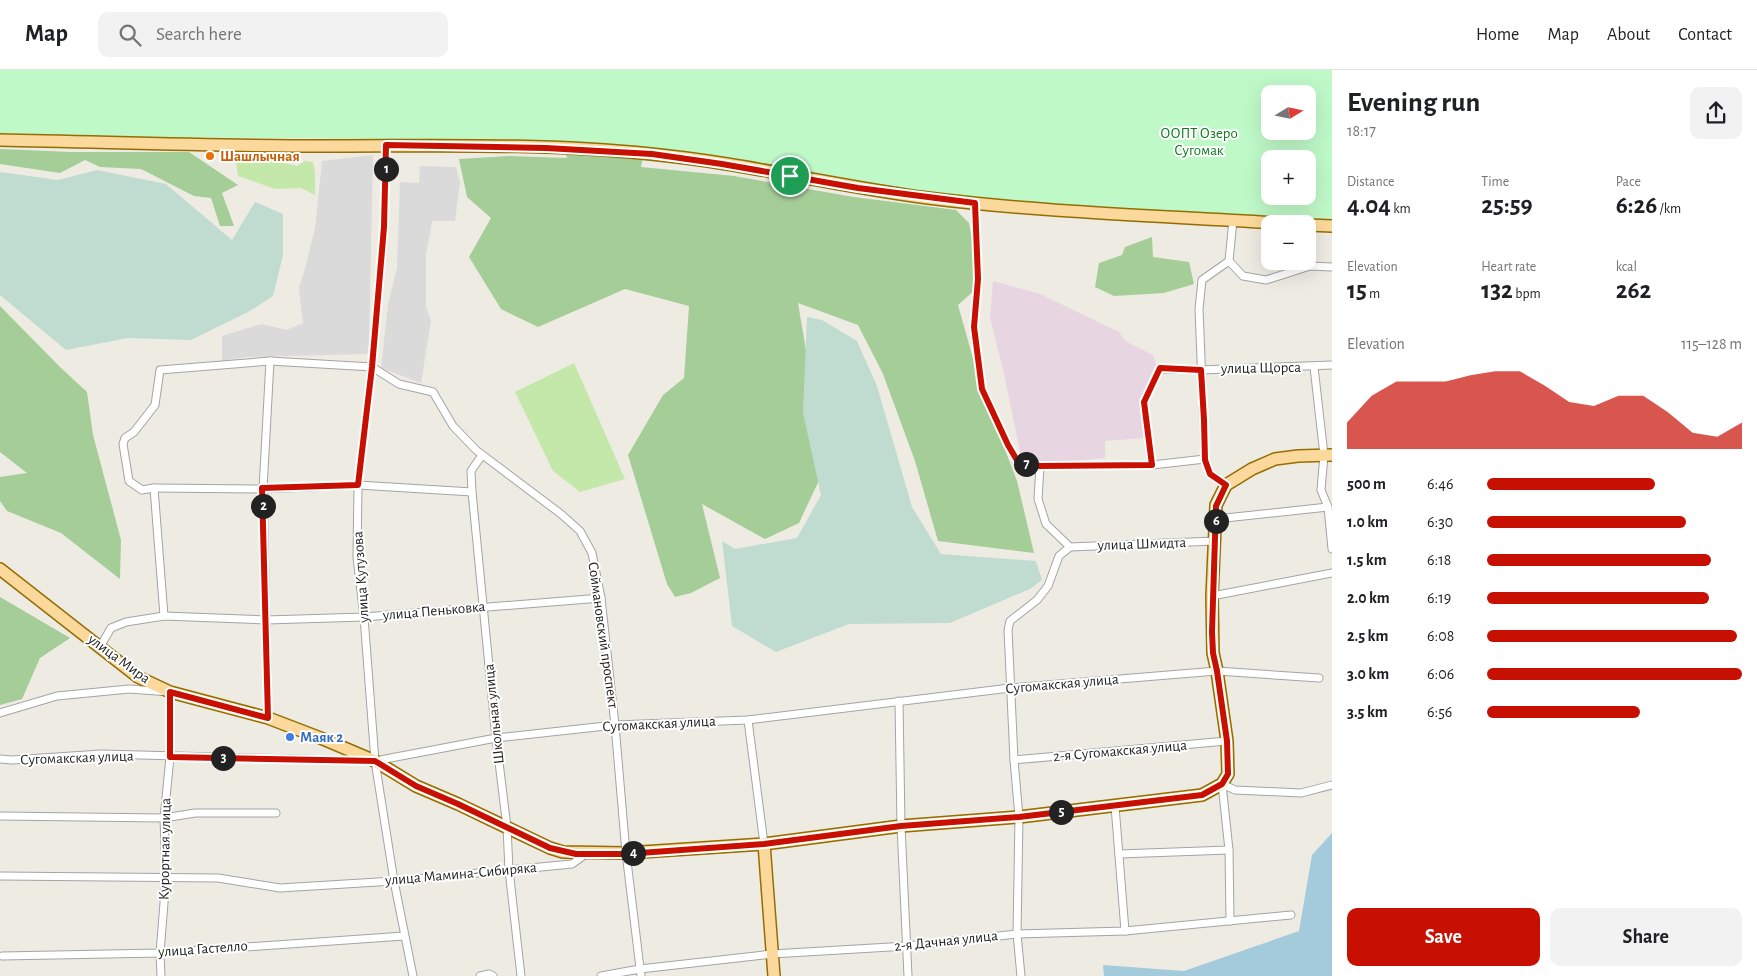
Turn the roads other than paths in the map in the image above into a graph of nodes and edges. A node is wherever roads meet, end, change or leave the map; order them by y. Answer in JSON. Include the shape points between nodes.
{"nodes":[{"id":1,"x":0,"y":140,"type":"edge"},
{"id":2,"x":386,"y":145,"type":"junction"},
{"id":3,"x":975,"y":203,"type":"junction"},
{"id":4,"x":1233,"y":220,"type":"junction"},
{"id":5,"x":1261,"y":222,"type":"edge"},
{"id":6,"x":1316,"y":225,"type":"edge"},
{"id":7,"x":1332,"y":226,"type":"edge"},
{"id":8,"x":1229,"y":261,"type":"junction"},
{"id":9,"x":1332,"y":267,"type":"edge"},
{"id":10,"x":270,"y":361,"type":"junction"},
{"id":11,"x":1332,"y":365,"type":"edge"},
{"id":12,"x":372,"y":367,"type":"junction"},
{"id":13,"x":1314,"y":367,"type":"junction"},
{"id":14,"x":1201,"y":370,"type":"junction"},
{"id":15,"x":482,"y":455,"type":"junction"},
{"id":16,"x":1328,"y":455,"type":"edge"},
{"id":17,"x":1205,"y":460,"type":"junction"},
{"id":18,"x":1152,"y":465,"type":"junction"},
{"id":19,"x":1040,"y":466,"type":"junction"},
{"id":20,"x":358,"y":485,"type":"junction"},
{"id":21,"x":1226,"y":485,"type":"junction"},
{"id":22,"x":154,"y":488,"type":"junction"},
{"id":23,"x":262,"y":488,"type":"junction"},
{"id":24,"x":472,"y":492,"type":"junction"},
{"id":25,"x":1328,"y":507,"type":"junction"},
{"id":26,"x":1216,"y":520,"type":"junction"},
{"id":27,"x":1215,"y":541,"type":"junction"},
{"id":28,"x":1070,"y":547,"type":"junction"},
{"id":29,"x":1332,"y":549,"type":"edge"},
{"id":30,"x":0,"y":569,"type":"edge"},
{"id":31,"x":1332,"y":573,"type":"edge"},
{"id":32,"x":1212,"y":596,"type":"junction"},
{"id":33,"x":601,"y":598,"type":"junction"},
{"id":34,"x":483,"y":607,"type":"junction"},
{"id":35,"x":164,"y":616,"type":"junction"},
{"id":36,"x":364,"y":618,"type":"junction"},
{"id":37,"x":266,"y":620,"type":"junction"},
{"id":38,"x":100,"y":647,"type":"junction"},
{"id":39,"x":1217,"y":671,"type":"junction"},
{"id":40,"x":1319,"y":678,"type":"dead end"},
{"id":41,"x":1010,"y":688,"type":"junction"},
{"id":42,"x":170,"y":692,"type":"junction"},
{"id":43,"x":899,"y":701,"type":"junction"},
{"id":44,"x":0,"y":713,"type":"edge"},
{"id":45,"x":268,"y":718,"type":"junction"},
{"id":46,"x":748,"y":720,"type":"junction"},
{"id":47,"x":615,"y":725,"type":"junction"},
{"id":48,"x":496,"y":738,"type":"junction"},
{"id":49,"x":1227,"y":741,"type":"junction"},
{"id":50,"x":170,"y":757,"type":"junction"},
{"id":51,"x":0,"y":759,"type":"edge"},
{"id":52,"x":1014,"y":760,"type":"junction"},
{"id":53,"x":375,"y":761,"type":"junction"},
{"id":54,"x":1222,"y":784,"type":"junction"},
{"id":55,"x":1332,"y":785,"type":"edge"},
{"id":56,"x":1115,"y":806,"type":"junction"},
{"id":57,"x":276,"y":813,"type":"dead end"},
{"id":58,"x":0,"y":816,"type":"edge"},
{"id":59,"x":1019,"y":817,"type":"junction"},
{"id":60,"x":164,"y":818,"type":"junction"},
{"id":61,"x":901,"y":826,"type":"junction"},
{"id":62,"x":507,"y":827,"type":"junction"},
{"id":63,"x":764,"y":844,"type":"junction"},
{"id":64,"x":1229,"y":850,"type":"junction"},
{"id":65,"x":586,"y":854,"type":"junction"},
{"id":66,"x":626,"y":854,"type":"junction"},
{"id":67,"x":1119,"y":854,"type":"junction"},
{"id":68,"x":509,"y":870,"type":"junction"},
{"id":69,"x":0,"y":876,"type":"edge"},
{"id":70,"x":166,"y":878,"type":"junction"},
{"id":71,"x":394,"y":880,"type":"junction"},
{"id":72,"x":1292,"y":916,"type":"dead end"},
{"id":73,"x":1230,"y":921,"type":"junction"},
{"id":74,"x":1125,"y":931,"type":"junction"},
{"id":75,"x":1017,"y":934,"type":"junction"},
{"id":76,"x":404,"y":936,"type":"junction"},
{"id":77,"x":907,"y":946,"type":"junction"},
{"id":78,"x":160,"y":953,"type":"junction"},
{"id":79,"x":772,"y":954,"type":"junction"},
{"id":80,"x":2,"y":956,"type":"dead end"},
{"id":81,"x":640,"y":973,"type":"edge"},
{"id":82,"x":161,"y":976,"type":"edge"},
{"id":83,"x":413,"y":976,"type":"edge"},
{"id":84,"x":480,"y":976,"type":"edge"},
{"id":85,"x":493,"y":976,"type":"edge"},
{"id":86,"x":521,"y":976,"type":"edge"},
{"id":87,"x":601,"y":976,"type":"edge"},
{"id":88,"x":774,"y":976,"type":"edge"},
{"id":89,"x":908,"y":976,"type":"edge"},
{"id":90,"x":1021,"y":976,"type":"edge"}],
"edges":[{"from":1,"to":2,"type":"main road"},
{"from":2,"to":3,"type":"main road","via":[[652,154],[858,188]]},
{"from":2,"to":12,"type":"street","name":"улица Кутузова","via":[[384,227]]},
{"from":3,"to":4,"type":"main road"},
{"from":3,"to":19,"type":"street","via":[[978,279],[974,327],[982,389],[1018,462]]},
{"from":4,"to":5,"type":"main road"},
{"from":4,"to":8,"type":"street"},
{"from":6,"to":7,"type":"main road"},
{"from":8,"to":9,"type":"street","via":[[1243,276],[1266,280],[1310,266]]},
{"from":8,"to":14,"type":"street","via":[[1202,280],[1199,308]]},
{"from":10,"to":12,"type":"street"},
{"from":10,"to":22,"type":"street","via":[[160,370],[155,404],[123,444],[129,481],[142,490]]},
{"from":10,"to":23,"type":"street"},
{"from":11,"to":13,"type":"street","name":"улица Щорса"},
{"from":12,"to":15,"type":"street","name":"Соймановский проспект","via":[[399,384],[433,392],[453,426]]},
{"from":12,"to":20,"type":"street","name":"улица Кутузова"},
{"from":13,"to":14,"type":"street","name":"улица Щорса"},
{"from":13,"to":16,"type":"street"},
{"from":14,"to":17,"type":"street"},
{"from":14,"to":18,"type":"street","name":"улица Щорса","via":[[1160,368],[1144,402]]},
{"from":15,"to":24,"type":"street","name":"Школьная улица","via":[[471,471]]},
{"from":15,"to":33,"type":"street","name":"Соймановский проспект","via":[[580,531],[592,553]]},
{"from":16,"to":21,"type":"main road","via":[[1275,459]]},
{"from":16,"to":25,"type":"street","via":[[1321,490]]},
{"from":17,"to":18,"type":"street"},
{"from":17,"to":21,"type":"street","via":[[1210,474]]},
{"from":18,"to":19,"type":"street"},
{"from":19,"to":28,"type":"street","via":[[1038,499],[1046,524]]},
{"from":20,"to":23,"type":"street"},
{"from":20,"to":24,"type":"street"},
{"from":20,"to":36,"type":"street","name":"улица Кутузова","via":[[357,558]]},
{"from":21,"to":26,"type":"main road","via":[[1216,506]]},
{"from":22,"to":23,"type":"street"},
{"from":22,"to":35,"type":"street"},
{"from":23,"to":37,"type":"street"},
{"from":24,"to":34,"type":"street","name":"Школьная улица"},
{"from":25,"to":26,"type":"street"},
{"from":25,"to":29,"type":"street"},
{"from":26,"to":27,"type":"main road"},
{"from":27,"to":28,"type":"street","name":"улица Шмидта"},
{"from":27,"to":32,"type":"main road"},
{"from":28,"to":41,"type":"street","via":[[1059,556],[1048,586],[1037,600],[1010,621]]},
{"from":30,"to":38,"type":"main road","name":"улица Мира"},
{"from":31,"to":32,"type":"street"},
{"from":32,"to":39,"type":"main road","via":[[1213,653]]},
{"from":33,"to":34,"type":"street","name":"улица Пеньковка"},
{"from":33,"to":47,"type":"street","name":"Соймановский проспект"},
{"from":34,"to":36,"type":"street","name":"улица Пеньковка"},
{"from":34,"to":48,"type":"street","name":"Школьная улица"},
{"from":35,"to":37,"type":"street","name":"улица Пеньковка"},
{"from":35,"to":38,"type":"street","name":"улица Пеньковка","via":[[126,622],[111,628]]},
{"from":36,"to":37,"type":"street","name":"улица Пеньковка"},
{"from":36,"to":53,"type":"street","name":"улица Кутузова"},
{"from":37,"to":45,"type":"street"},
{"from":38,"to":42,"type":"main road","name":"улица Мира","via":[[138,677]]},
{"from":39,"to":40,"type":"street","name":"Сугомакская улица"},
{"from":39,"to":41,"type":"street","name":"Сугомакская улица"},
{"from":39,"to":49,"type":"main road"},
{"from":41,"to":43,"type":"street","name":"Сугомакская улица"},
{"from":41,"to":52,"type":"street"},
{"from":42,"to":44,"type":"street","via":[[129,689],[57,696]]},
{"from":42,"to":45,"type":"main road","name":"улица Мира"},
{"from":42,"to":50,"type":"street","name":"Курортная улица"},
{"from":43,"to":46,"type":"street","name":"Сугомакская улица"},
{"from":43,"to":61,"type":"street"},
{"from":45,"to":53,"type":"main road","name":"улица Мира"},
{"from":46,"to":47,"type":"street","name":"Сугомакская улица"},
{"from":46,"to":63,"type":"street"},
{"from":47,"to":48,"type":"street","name":"Сугомакская улица"},
{"from":47,"to":66,"type":"street","name":"Соймановский проспект"},
{"from":48,"to":53,"type":"street","name":"Сугомакская улица"},
{"from":48,"to":62,"type":"street","name":"Школьная улица"},
{"from":49,"to":52,"type":"street","name":"2-я Сугомакская улица"},
{"from":49,"to":54,"type":"main road","via":[[1228,774]]},
{"from":50,"to":51,"type":"street","name":"Сугомакская улица","via":[[100,754]]},
{"from":50,"to":53,"type":"street","name":"Сугомакская улица"},
{"from":50,"to":60,"type":"street","name":"Курортная улица"},
{"from":52,"to":59,"type":"street"},
{"from":53,"to":62,"type":"main road","name":"улица Мира","via":[[416,786]]},
{"from":53,"to":71,"type":"street","name":"улица Кутузова"},
{"from":54,"to":55,"type":"street","via":[[1235,790],[1301,792]]},
{"from":54,"to":56,"type":"main road","name":"улица Мамина-Сибиряка","via":[[1202,795]]},
{"from":54,"to":64,"type":"street"},
{"from":56,"to":59,"type":"main road","name":"улица Мамина-Сибиряка"},
{"from":56,"to":67,"type":"street"},
{"from":57,"to":60,"type":"street","via":[[195,813]]},
{"from":58,"to":60,"type":"street"},
{"from":59,"to":61,"type":"main road","name":"улица Мамина-Сибиряка"},
{"from":59,"to":75,"type":"street"},
{"from":60,"to":70,"type":"street","name":"Курортная улица"},
{"from":61,"to":63,"type":"main road","name":"улица Мамина-Сибиряка"},
{"from":61,"to":77,"type":"street"},
{"from":62,"to":65,"type":"main road","name":"улица Мира","via":[[550,848]]},
{"from":62,"to":68,"type":"street","name":"Школьная улица"},
{"from":63,"to":66,"type":"main road","name":"улица Мамина-Сибиряка"},
{"from":63,"to":79,"type":"main road"},
{"from":64,"to":67,"type":"street"},
{"from":64,"to":73,"type":"street"},
{"from":65,"to":66,"type":"main road","name":"улица Мамина-Сибиряка"},
{"from":65,"to":68,"type":"street","name":"улица Мамина-Сибиряка","via":[[572,864]]},
{"from":66,"to":81,"type":"street","name":"Соймановский проспект"},
{"from":67,"to":74,"type":"street"},
{"from":68,"to":71,"type":"street","name":"улица Мамина-Сибиряка"},
{"from":68,"to":86,"type":"street","name":"Школьная улица"},
{"from":69,"to":70,"type":"street","name":"улица Мамина-Сибиряка"},
{"from":70,"to":71,"type":"street","name":"улица Мамина-Сибиряка","via":[[218,878],[280,888]]},
{"from":70,"to":78,"type":"street","name":"Курортная улица"},
{"from":71,"to":76,"type":"street","name":"улица Кутузова"},
{"from":72,"to":73,"type":"street","name":"2-я Дачная улица"},
{"from":73,"to":74,"type":"street","name":"2-я Дачная улица"},
{"from":74,"to":75,"type":"street","name":"2-я Дачная улица"},
{"from":75,"to":77,"type":"street","name":"2-я Дачная улица"},
{"from":75,"to":90,"type":"street"},
{"from":76,"to":78,"type":"street","name":"улица Гастелло"},
{"from":76,"to":83,"type":"street","name":"улица Кутузова"},
{"from":77,"to":79,"type":"street","name":"2-я Дачная улица"},
{"from":77,"to":89,"type":"street"},
{"from":78,"to":80,"type":"street","name":"улица Гастелло"},
{"from":78,"to":82,"type":"street","name":"Курортная улица"},
{"from":79,"to":81,"type":"street","name":"2-я Дачная улица"},
{"from":79,"to":88,"type":"main road"},
{"from":81,"to":87,"type":"street","name":"2-я Дачная улица"},
{"from":84,"to":85,"type":"street"}]}
